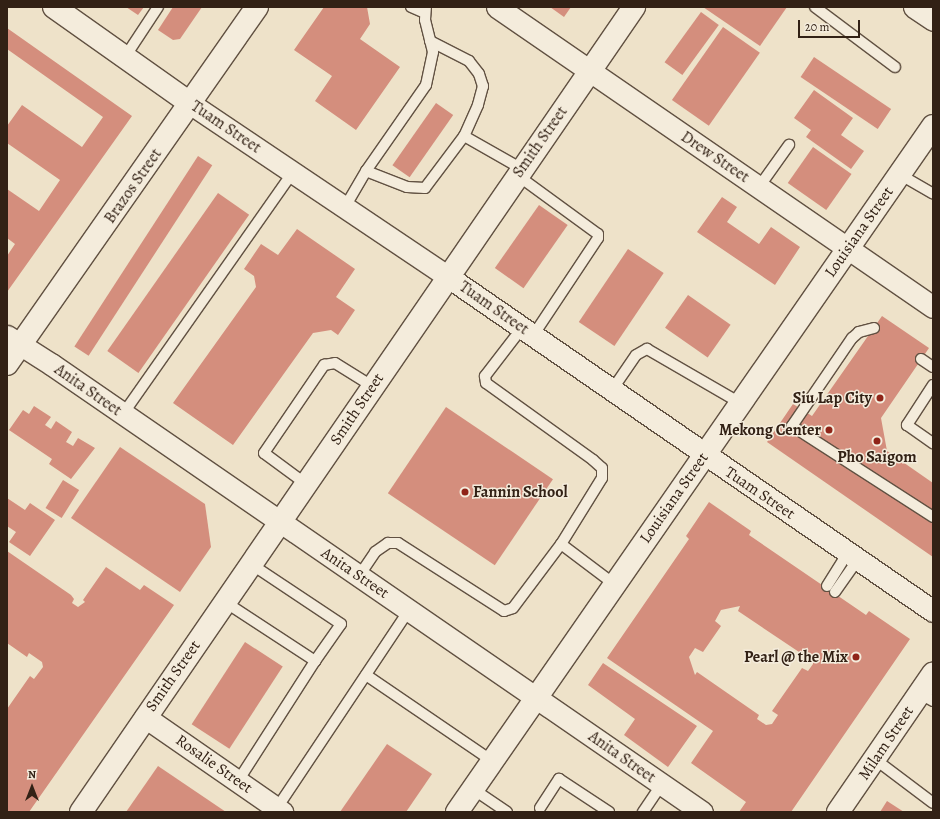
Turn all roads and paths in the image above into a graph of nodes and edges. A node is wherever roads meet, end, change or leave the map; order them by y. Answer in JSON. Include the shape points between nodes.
{"nodes":[{"id":1,"x":54,"y":7,"type":"edge"},
{"id":2,"x":158,"y":7,"type":"edge"},
{"id":3,"x":257,"y":7,"type":"edge"},
{"id":4,"x":412,"y":7,"type":"edge"},
{"id":5,"x":497,"y":7,"type":"edge"},
{"id":6,"x":634,"y":7,"type":"edge"},
{"id":7,"x":815,"y":7,"type":"edge"},
{"id":8,"x":914,"y":7,"type":"edge"},
{"id":9,"x":425,"y":10,"type":"edge"},
{"id":10,"x":933,"y":20,"type":"edge"},
{"id":11,"x":430,"y":41,"type":"junction"},
{"id":12,"x":125,"y":57,"type":"junction"},
{"id":13,"x":895,"y":67,"type":"dead end"},
{"id":14,"x":590,"y":71,"type":"junction"},
{"id":15,"x":191,"y":104,"type":"junction"},
{"id":16,"x":933,"y":126,"type":"edge"},
{"id":17,"x":464,"y":136,"type":"junction"},
{"id":18,"x":789,"y":145,"type":"dead end"},
{"id":19,"x":366,"y":171,"type":"junction"},
{"id":20,"x":293,"y":172,"type":"junction"},
{"id":21,"x":520,"y":172,"type":"junction"},
{"id":22,"x":899,"y":174,"type":"junction"},
{"id":23,"x":759,"y":187,"type":"junction"},
{"id":24,"x":933,"y":194,"type":"edge"},
{"id":25,"x":344,"y":207,"type":"junction"},
{"id":26,"x":847,"y":248,"type":"junction"},
{"id":27,"x":447,"y":276,"type":"junction"},
{"id":28,"x":933,"y":307,"type":"edge"},
{"id":29,"x":874,"y":328,"type":"dead end"},
{"id":30,"x":528,"y":332,"type":"junction"},
{"id":31,"x":14,"y":341,"type":"edge"},
{"id":32,"x":921,"y":359,"type":"dead end"},
{"id":33,"x":7,"y":364,"type":"edge"},
{"id":34,"x":933,"y":367,"type":"edge"},
{"id":35,"x":933,"y":385,"type":"edge"},
{"id":36,"x":372,"y":386,"type":"junction"},
{"id":37,"x":612,"y":390,"type":"junction"},
{"id":38,"x":740,"y":403,"type":"junction"},
{"id":39,"x":123,"y":414,"type":"junction"},
{"id":40,"x":933,"y":443,"type":"edge"},
{"id":41,"x":704,"y":454,"type":"junction"},
{"id":42,"x":306,"y":484,"type":"junction"},
{"id":43,"x":933,"y":517,"type":"edge"},
{"id":44,"x":280,"y":522,"type":"junction"},
{"id":45,"x":561,"y":544,"type":"junction"},
{"id":46,"x":853,"y":556,"type":"junction"},
{"id":47,"x":251,"y":564,"type":"junction"},
{"id":48,"x":359,"y":576,"type":"junction"},
{"id":49,"x":614,"y":584,"type":"junction"},
{"id":50,"x":831,"y":589,"type":"dead end"},
{"id":51,"x":224,"y":602,"type":"junction"},
{"id":52,"x":409,"y":610,"type":"junction"},
{"id":53,"x":933,"y":612,"type":"edge"},
{"id":54,"x":315,"y":661,"type":"junction"},
{"id":55,"x":933,"y":674,"type":"edge"},
{"id":56,"x":366,"y":675,"type":"junction"},
{"id":57,"x":535,"y":697,"type":"junction"},
{"id":58,"x":927,"y":698,"type":"edge"},
{"id":59,"x":145,"y":717,"type":"junction"},
{"id":60,"x":876,"y":760,"type":"junction"},
{"id":61,"x":492,"y":761,"type":"junction"},
{"id":62,"x":238,"y":781,"type":"junction"},
{"id":63,"x":662,"y":784,"type":"junction"},
{"id":64,"x":473,"y":788,"type":"junction"},
{"id":65,"x":933,"y":803,"type":"edge"},
{"id":66,"x":280,"y":810,"type":"edge"},
{"id":67,"x":541,"y":811,"type":"edge"},
{"id":68,"x":81,"y":812,"type":"edge"},
{"id":69,"x":457,"y":812,"type":"edge"},
{"id":70,"x":507,"y":812,"type":"edge"},
{"id":71,"x":609,"y":812,"type":"edge"},
{"id":72,"x":643,"y":812,"type":"edge"},
{"id":73,"x":702,"y":812,"type":"edge"},
{"id":74,"x":838,"y":812,"type":"edge"}],
"edges":[{"from":1,"to":12,"type":"main road","name":"Tuam Street"},
{"from":2,"to":12,"type":"lane"},
{"from":3,"to":15,"type":"main road","name":"Brazos Street"},
{"from":4,"to":9,"type":"lane"},
{"from":5,"to":14,"type":"street","name":"Drew Street"},
{"from":6,"to":14,"type":"main road","name":"Smith Street"},
{"from":7,"to":13,"type":"lane"},
{"from":8,"to":10,"type":"street"},
{"from":9,"to":11,"type":"lane"},
{"from":11,"to":17,"type":"lane","via":[[469,60],[479,74],[483,86],[478,105]]},
{"from":11,"to":19,"type":"lane","via":[[433,52],[426,85]]},
{"from":12,"to":15,"type":"main road","name":"Tuam Street"},
{"from":14,"to":21,"type":"main road","name":"Smith Street"},
{"from":14,"to":23,"type":"street","name":"Drew Street"},
{"from":15,"to":20,"type":"street","name":"Tuam Street"},
{"from":15,"to":31,"type":"main road","name":"Brazos Street"},
{"from":16,"to":22,"type":"main road","name":"Louisiana Street"},
{"from":17,"to":19,"type":"lane","via":[[425,188],[407,187]]},
{"from":17,"to":21,"type":"lane"},
{"from":18,"to":23,"type":"lane"},
{"from":19,"to":25,"type":"lane"},
{"from":20,"to":25,"type":"street","name":"Tuam Street"},
{"from":20,"to":39,"type":"lane"},
{"from":21,"to":27,"type":"main road","name":"Smith Street"},
{"from":21,"to":30,"type":"lane","via":[[598,234],[598,238]]},
{"from":22,"to":24,"type":"lane"},
{"from":22,"to":26,"type":"main road","name":"Louisiana Street"},
{"from":23,"to":26,"type":"street","name":"Drew Street"},
{"from":25,"to":27,"type":"street","name":"Tuam Street"},
{"from":26,"to":28,"type":"street","name":"Drew Street"},
{"from":26,"to":38,"type":"main road","name":"Louisiana Street"},
{"from":27,"to":30,"type":"street","name":"Tuam Street"},
{"from":27,"to":36,"type":"main road","name":"Smith Street"},
{"from":29,"to":43,"type":"lane","via":[[859,332],[852,338],[792,426]]},
{"from":30,"to":37,"type":"street","name":"Tuam Street"},
{"from":30,"to":45,"type":"lane","via":[[485,376],[486,383],[602,468],[602,478]]},
{"from":31,"to":33,"type":"main road","name":"Brazos Street"},
{"from":31,"to":39,"type":"street","name":"Anita Street"},
{"from":32,"to":34,"type":"lane"},
{"from":35,"to":40,"type":"lane","via":[[907,425]]},
{"from":36,"to":42,"type":"main road","name":"Smith Street"},
{"from":36,"to":42,"type":"lane","via":[[335,363],[324,365],[264,453]]},
{"from":37,"to":38,"type":"lane","via":[[636,355],[648,348]]},
{"from":37,"to":41,"type":"street","name":"Tuam Street"},
{"from":38,"to":41,"type":"main road","name":"Louisiana Street"},
{"from":39,"to":44,"type":"street","name":"Anita Street"},
{"from":41,"to":46,"type":"street","name":"Tuam Street"},
{"from":41,"to":49,"type":"main road","name":"Louisiana Street"},
{"from":42,"to":44,"type":"main road","name":"Smith Street"},
{"from":44,"to":47,"type":"main road","name":"Smith Street"},
{"from":44,"to":48,"type":"street","name":"Anita Street"},
{"from":45,"to":48,"type":"lane","via":[[513,608],[504,611],[398,543],[388,543],[375,552]]},
{"from":45,"to":49,"type":"lane"},
{"from":46,"to":50,"type":"lane"},
{"from":46,"to":53,"type":"street","name":"Tuam Street"},
{"from":47,"to":51,"type":"main road","name":"Smith Street"},
{"from":47,"to":54,"type":"lane","via":[[341,624]]},
{"from":48,"to":52,"type":"street","name":"Anita Street"},
{"from":49,"to":57,"type":"main road","name":"Louisiana Street"},
{"from":51,"to":54,"type":"lane"},
{"from":51,"to":59,"type":"main road","name":"Smith Street"},
{"from":52,"to":56,"type":"lane"},
{"from":52,"to":57,"type":"street","name":"Anita Street"},
{"from":54,"to":62,"type":"lane"},
{"from":55,"to":58,"type":"main road","name":"Milam Street"},
{"from":56,"to":61,"type":"lane"},
{"from":56,"to":66,"type":"lane"},
{"from":57,"to":61,"type":"main road","name":"Louisiana Street"},
{"from":57,"to":63,"type":"street","name":"Anita Street"},
{"from":58,"to":60,"type":"main road","name":"Milam Street"},
{"from":59,"to":62,"type":"street","name":"Rosalie Street"},
{"from":59,"to":68,"type":"main road","name":"Smith Street"},
{"from":60,"to":65,"type":"lane"},
{"from":60,"to":74,"type":"main road","name":"Milam Street"},
{"from":61,"to":64,"type":"main road","name":"Louisiana Street"},
{"from":62,"to":66,"type":"street","name":"Rosalie Street"},
{"from":63,"to":72,"type":"lane"},
{"from":63,"to":73,"type":"street","name":"Anita Street"},
{"from":64,"to":69,"type":"main road","name":"Louisiana Street"},
{"from":64,"to":70,"type":"lane"},
{"from":67,"to":71,"type":"lane","via":[[559,779]]}]}
